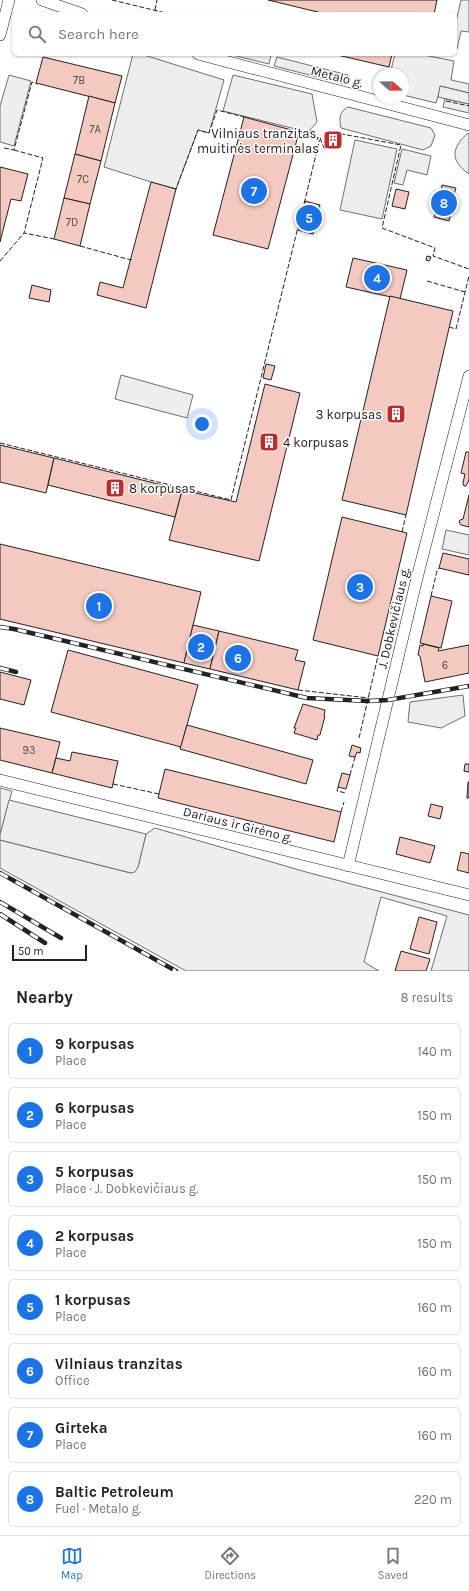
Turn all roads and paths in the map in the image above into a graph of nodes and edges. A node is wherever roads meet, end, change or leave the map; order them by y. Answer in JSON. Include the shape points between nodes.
{"nodes":[{"id":1,"x":9,"y":0,"type":"edge"},
{"id":2,"x":42,"y":0,"type":"edge"},
{"id":3,"x":76,"y":12,"type":"edge"},
{"id":4,"x":0,"y":35,"type":"edge"},
{"id":5,"x":206,"y":56,"type":"edge"},
{"id":6,"x":469,"y":124,"type":"edge"},
{"id":7,"x":469,"y":376,"type":"edge"},
{"id":8,"x":0,"y":780,"type":"edge"},
{"id":9,"x":348,"y":866,"type":"junction"},
{"id":10,"x":469,"y":896,"type":"edge"}],
"edges":[{"from":1,"to":4,"type":"street"},
{"from":2,"to":3,"type":"street"},
{"from":5,"to":6,"type":"street","name":"Metalo g."},
{"from":7,"to":9,"type":"street","name":"J. Dobkevičiaus g."},
{"from":8,"to":9,"type":"street","name":"Dariaus ir Girėno g."},
{"from":9,"to":10,"type":"street","name":"Dariaus ir Girėno g."}]}
